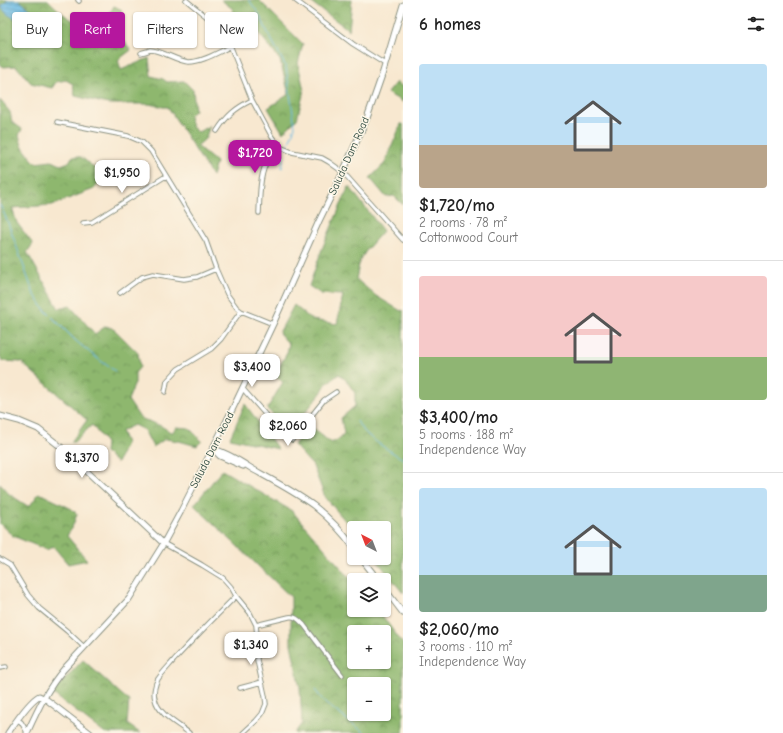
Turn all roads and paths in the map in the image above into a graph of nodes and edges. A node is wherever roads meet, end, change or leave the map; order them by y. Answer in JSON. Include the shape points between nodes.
{"nodes":[{"id":1,"x":186,"y":0,"type":"edge"},
{"id":2,"x":295,"y":0,"type":"edge"},
{"id":3,"x":403,"y":5,"type":"edge"},
{"id":4,"x":205,"y":15,"type":"edge"},
{"id":5,"x":228,"y":48,"type":"edge"},
{"id":6,"x":230,"y":48,"type":"edge"},
{"id":7,"x":141,"y":53,"type":"dead end"},
{"id":8,"x":385,"y":64,"type":"junction"},
{"id":9,"x":252,"y":100,"type":"junction"},
{"id":10,"x":57,"y":122,"type":"dead end"},
{"id":11,"x":217,"y":131,"type":"dead end"},
{"id":12,"x":280,"y":147,"type":"junction"},
{"id":13,"x":343,"y":172,"type":"junction"},
{"id":14,"x":166,"y":176,"type":"junction"},
{"id":15,"x":259,"y":213,"type":"dead end"},
{"id":16,"x":82,"y":223,"type":"dead end"},
{"id":17,"x":403,"y":240,"type":"edge"},
{"id":18,"x":216,"y":269,"type":"junction"},
{"id":19,"x":120,"y":294,"type":"dead end"},
{"id":20,"x":241,"y":311,"type":"junction"},
{"id":21,"x":273,"y":324,"type":"junction"},
{"id":22,"x":243,"y":389,"type":"junction"},
{"id":23,"x":165,"y":392,"type":"dead end"},
{"id":24,"x":336,"y":392,"type":"dead end"},
{"id":25,"x":0,"y":416,"type":"edge"},
{"id":26,"x":213,"y":449,"type":"junction"},
{"id":27,"x":347,"y":540,"type":"edge"},
{"id":28,"x":163,"y":543,"type":"junction"},
{"id":29,"x":0,"y":559,"type":"edge"},
{"id":30,"x":366,"y":565,"type":"edge"},
{"id":31,"x":373,"y":573,"type":"edge"},
{"id":32,"x":236,"y":596,"type":"junction"},
{"id":33,"x":391,"y":597,"type":"edge"},
{"id":34,"x":403,"y":613,"type":"edge"},
{"id":35,"x":256,"y":625,"type":"junction"},
{"id":36,"x":84,"y":647,"type":"junction"},
{"id":37,"x":6,"y":667,"type":"dead end"},
{"id":38,"x":0,"y":668,"type":"edge"},
{"id":39,"x":342,"y":675,"type":"dead end"},
{"id":40,"x":262,"y":682,"type":"junction"},
{"id":41,"x":240,"y":688,"type":"dead end"},
{"id":42,"x":43,"y":698,"type":"junction"},
{"id":43,"x":18,"y":720,"type":"junction"},
{"id":44,"x":8,"y":733,"type":"edge"},
{"id":45,"x":27,"y":733,"type":"edge"},
{"id":46,"x":90,"y":733,"type":"edge"},
{"id":47,"x":189,"y":733,"type":"edge"},
{"id":48,"x":243,"y":733,"type":"edge"}],
"edges":[{"from":1,"to":4,"type":"street"},
{"from":2,"to":8,"type":"street","via":[[353,44]]},
{"from":3,"to":8,"type":"street","name":"Saluda Dam Road"},
{"from":5,"to":7,"type":"street","via":[[192,62],[151,50]]},
{"from":6,"to":9,"type":"street"},
{"from":8,"to":13,"type":"street","name":"Saluda Dam Road","via":[[367,118]]},
{"from":9,"to":11,"type":"street","via":[[234,110]]},
{"from":9,"to":12,"type":"street"},
{"from":10,"to":14,"type":"street","via":[[128,136],[142,142],[151,151]]},
{"from":12,"to":13,"type":"street","via":[[322,158]]},
{"from":12,"to":15,"type":"street","via":[[265,167],[260,189]]},
{"from":13,"to":17,"type":"street"},
{"from":13,"to":21,"type":"street","name":"Saluda Dam Road"},
{"from":14,"to":16,"type":"street","via":[[92,222]]},
{"from":14,"to":18,"type":"street","via":[[206,241]]},
{"from":18,"to":19,"type":"street","via":[[198,277],[184,279],[153,274],[142,277]]},
{"from":18,"to":20,"type":"street","via":[[227,294]]},
{"from":20,"to":21,"type":"street"},
{"from":20,"to":23,"type":"street","via":[[221,340],[178,369],[167,380]]},
{"from":21,"to":22,"type":"street","name":"Saluda Dam Road"},
{"from":22,"to":24,"type":"street","via":[[279,430],[292,440],[324,400]]},
{"from":22,"to":26,"type":"street","name":"Saluda Dam Road"},
{"from":25,"to":28,"type":"street","via":[[31,425],[43,432]]},
{"from":26,"to":27,"type":"street","via":[[220,456],[271,478],[314,506]]},
{"from":26,"to":28,"type":"street","name":"Saluda Dam Road"},
{"from":28,"to":32,"type":"street","via":[[223,578]]},
{"from":28,"to":36,"type":"street","name":"Saluda Dam Road","via":[[129,599]]},
{"from":29,"to":36,"type":"street","via":[[10,565],[39,608]]},
{"from":30,"to":31,"type":"street"},
{"from":32,"to":35,"type":"street"},
{"from":32,"to":47,"type":"street","via":[[158,679],[155,700],[158,707]]},
{"from":33,"to":34,"type":"street"},
{"from":35,"to":39,"type":"street","via":[[293,616],[298,618]]},
{"from":35,"to":40,"type":"street","via":[[257,660]]},
{"from":36,"to":42,"type":"street","name":"Saluda Dam Road","via":[[61,672]]},
{"from":37,"to":38,"type":"street"},
{"from":40,"to":41,"type":"street"},
{"from":40,"to":48,"type":"street","via":[[265,708]]},
{"from":42,"to":43,"type":"street","via":[[36,698]]},
{"from":42,"to":45,"type":"street","name":"Saluda Dam Road"},
{"from":42,"to":46,"type":"street"},
{"from":43,"to":44,"type":"street"},
{"from":43,"to":45,"type":"street"}]}
